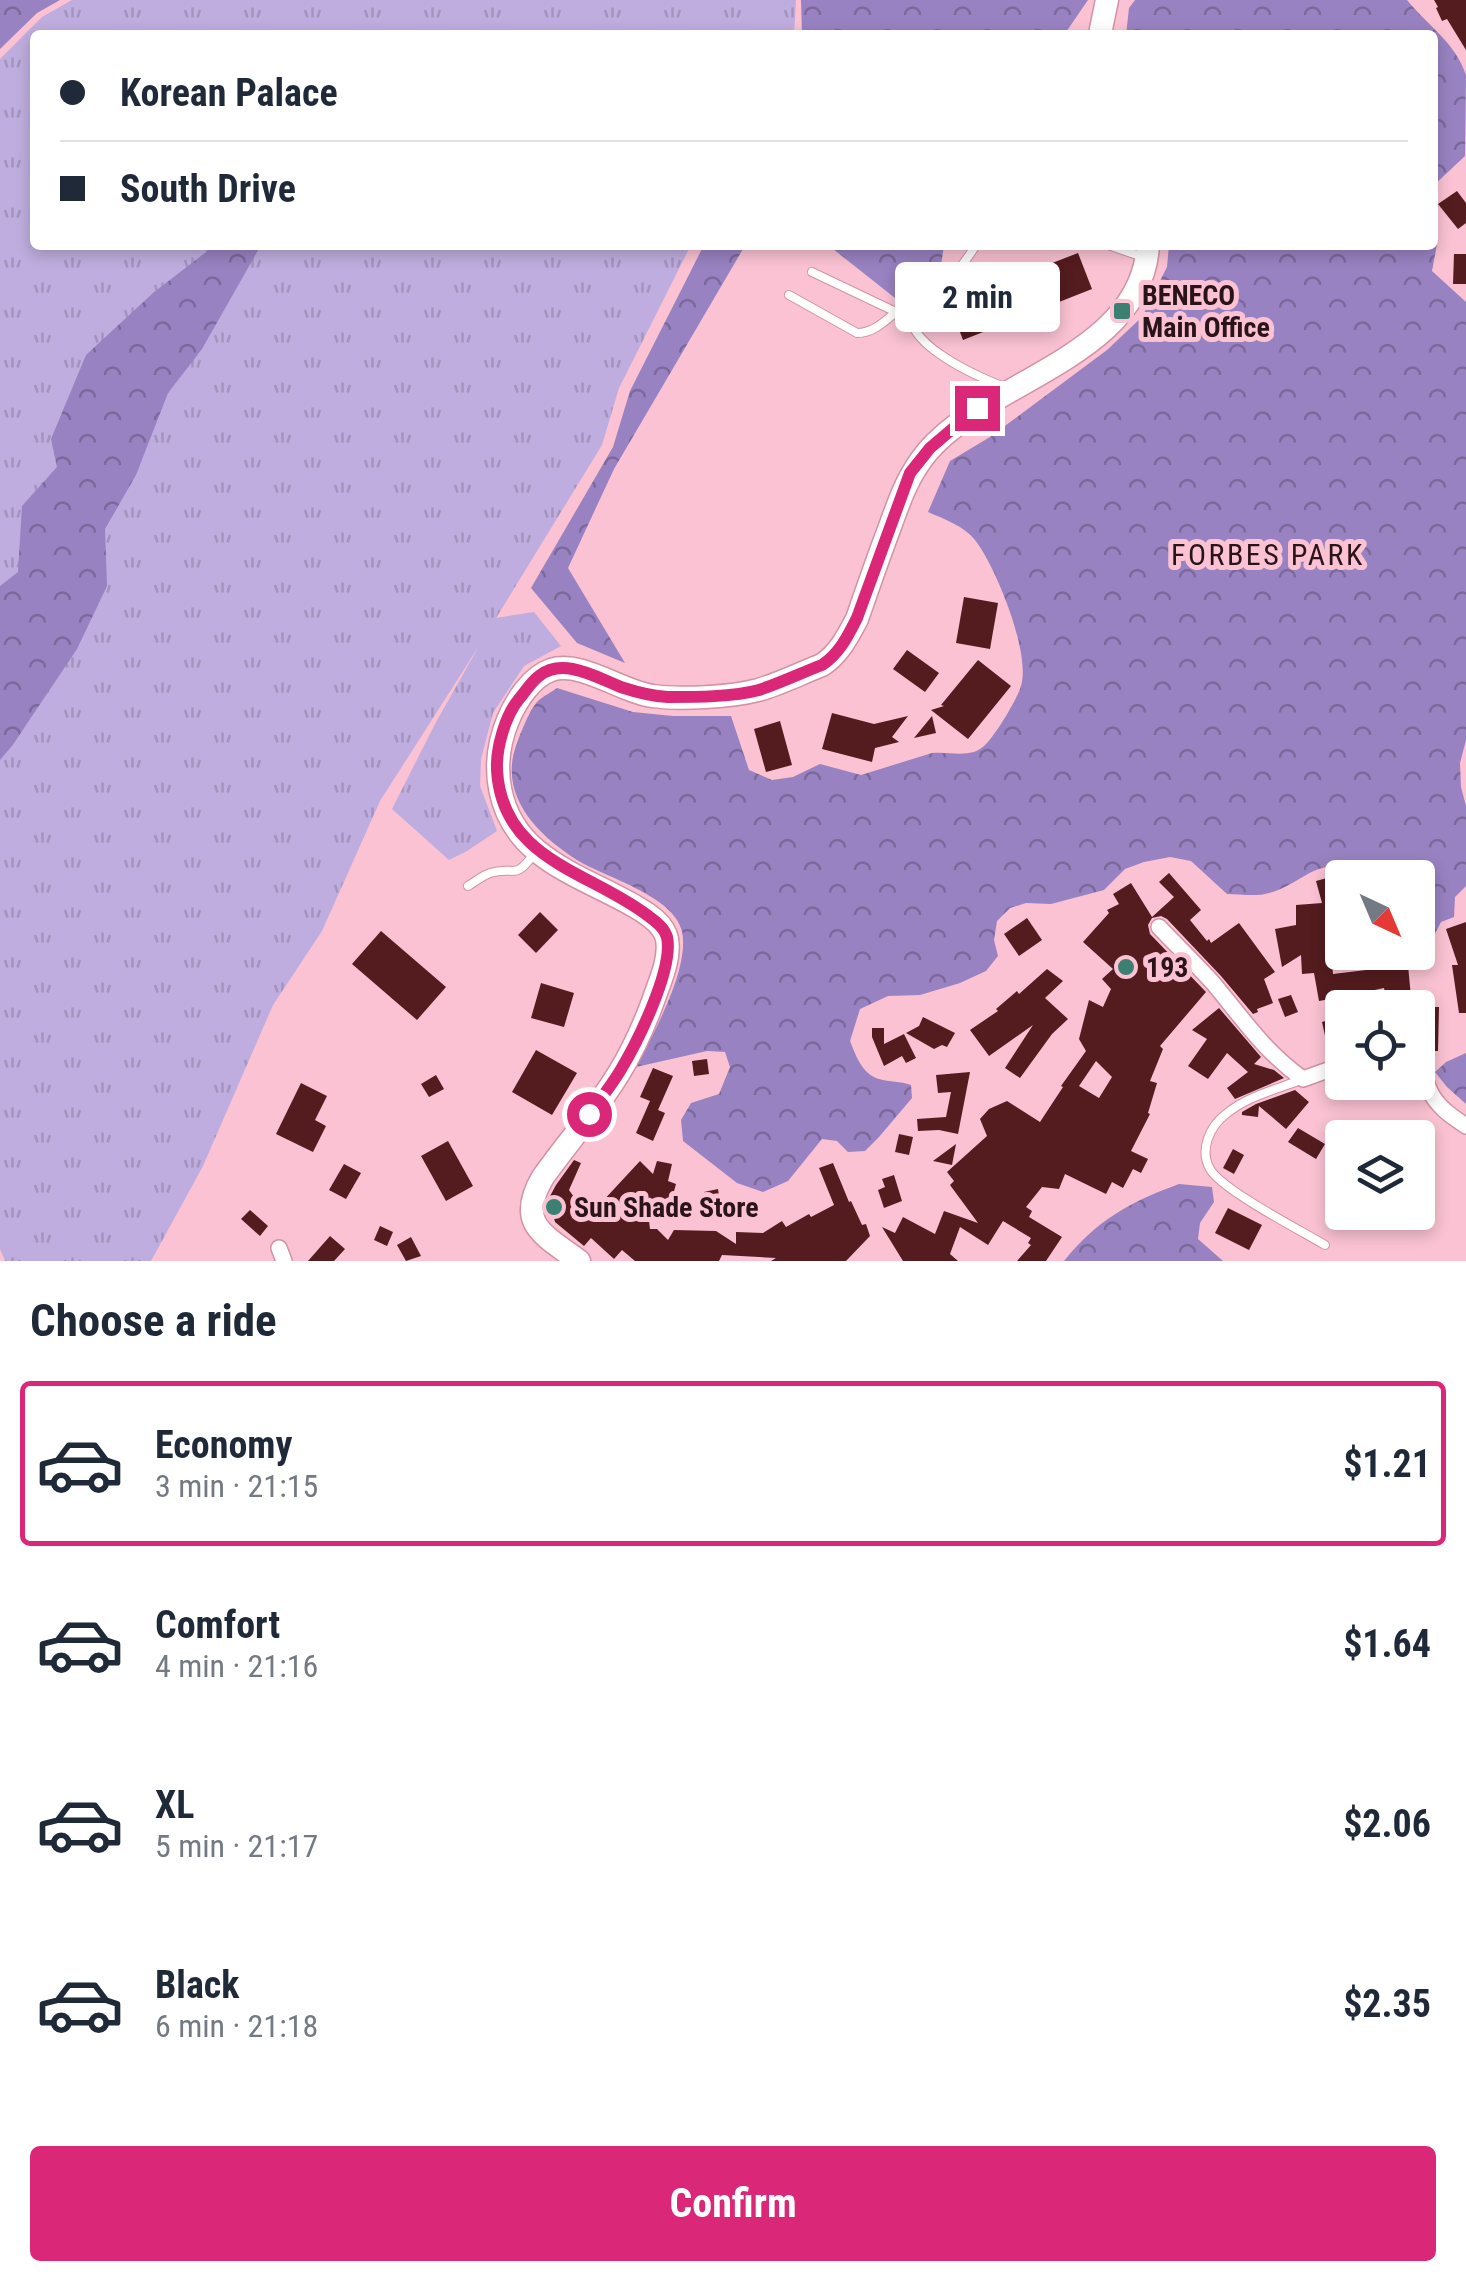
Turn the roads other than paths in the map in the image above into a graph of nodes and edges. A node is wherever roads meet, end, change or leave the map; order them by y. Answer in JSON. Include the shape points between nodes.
{"nodes":[{"id":1,"x":1108,"y":0,"type":"edge"},
{"id":2,"x":1103,"y":30,"type":"edge"},
{"id":3,"x":972,"y":250,"type":"edge"},
{"id":4,"x":1148,"y":252,"type":"edge"},
{"id":5,"x":812,"y":272,"type":"dead end"},
{"id":6,"x":790,"y":296,"type":"dead end"},
{"id":7,"x":896,"y":312,"type":"junction"},
{"id":8,"x":910,"y":316,"type":"junction"},
{"id":9,"x":1010,"y":389,"type":"junction"},
{"id":10,"x":536,"y":850,"type":"junction"},
{"id":11,"x":468,"y":886,"type":"dead end"},
{"id":12,"x":1159,"y":927,"type":"dead end"},
{"id":13,"x":1325,"y":1071,"type":"edge"},
{"id":14,"x":1304,"y":1079,"type":"junction"},
{"id":15,"x":1435,"y":1098,"type":"edge"},
{"id":16,"x":1466,"y":1126,"type":"edge"},
{"id":17,"x":1325,"y":1245,"type":"dead end"},
{"id":18,"x":579,"y":1261,"type":"edge"}],
"edges":[{"from":1,"to":2,"type":"main road"},
{"from":3,"to":8,"type":"lane"},
{"from":4,"to":9,"type":"main road","via":[[1130,301],[1105,330]]},
{"from":5,"to":7,"type":"lane"},
{"from":6,"to":7,"type":"lane","via":[[857,333]]},
{"from":7,"to":8,"type":"lane"},
{"from":8,"to":9,"type":"lane","via":[[918,335],[940,354]]},
{"from":9,"to":10,"type":"main road","via":[[954,426],[910,473],[849,636],[822,665],[756,690],[693,697],[650,696],[578,670],[539,676],[515,703],[497,765],[504,806]]},
{"from":10,"to":11,"type":"lane","via":[[516,873],[485,874]]},
{"from":10,"to":18,"type":"main road","via":[[643,912],[666,936],[667,957],[642,1030],[619,1074],[543,1177],[530,1208],[546,1237]]},
{"from":12,"to":14,"type":"street","via":[[1272,1055]]},
{"from":13,"to":14,"type":"street"},
{"from":14,"to":17,"type":"lane","via":[[1224,1114],[1205,1154],[1211,1172],[1228,1187]]},
{"from":15,"to":16,"type":"street"}]}
